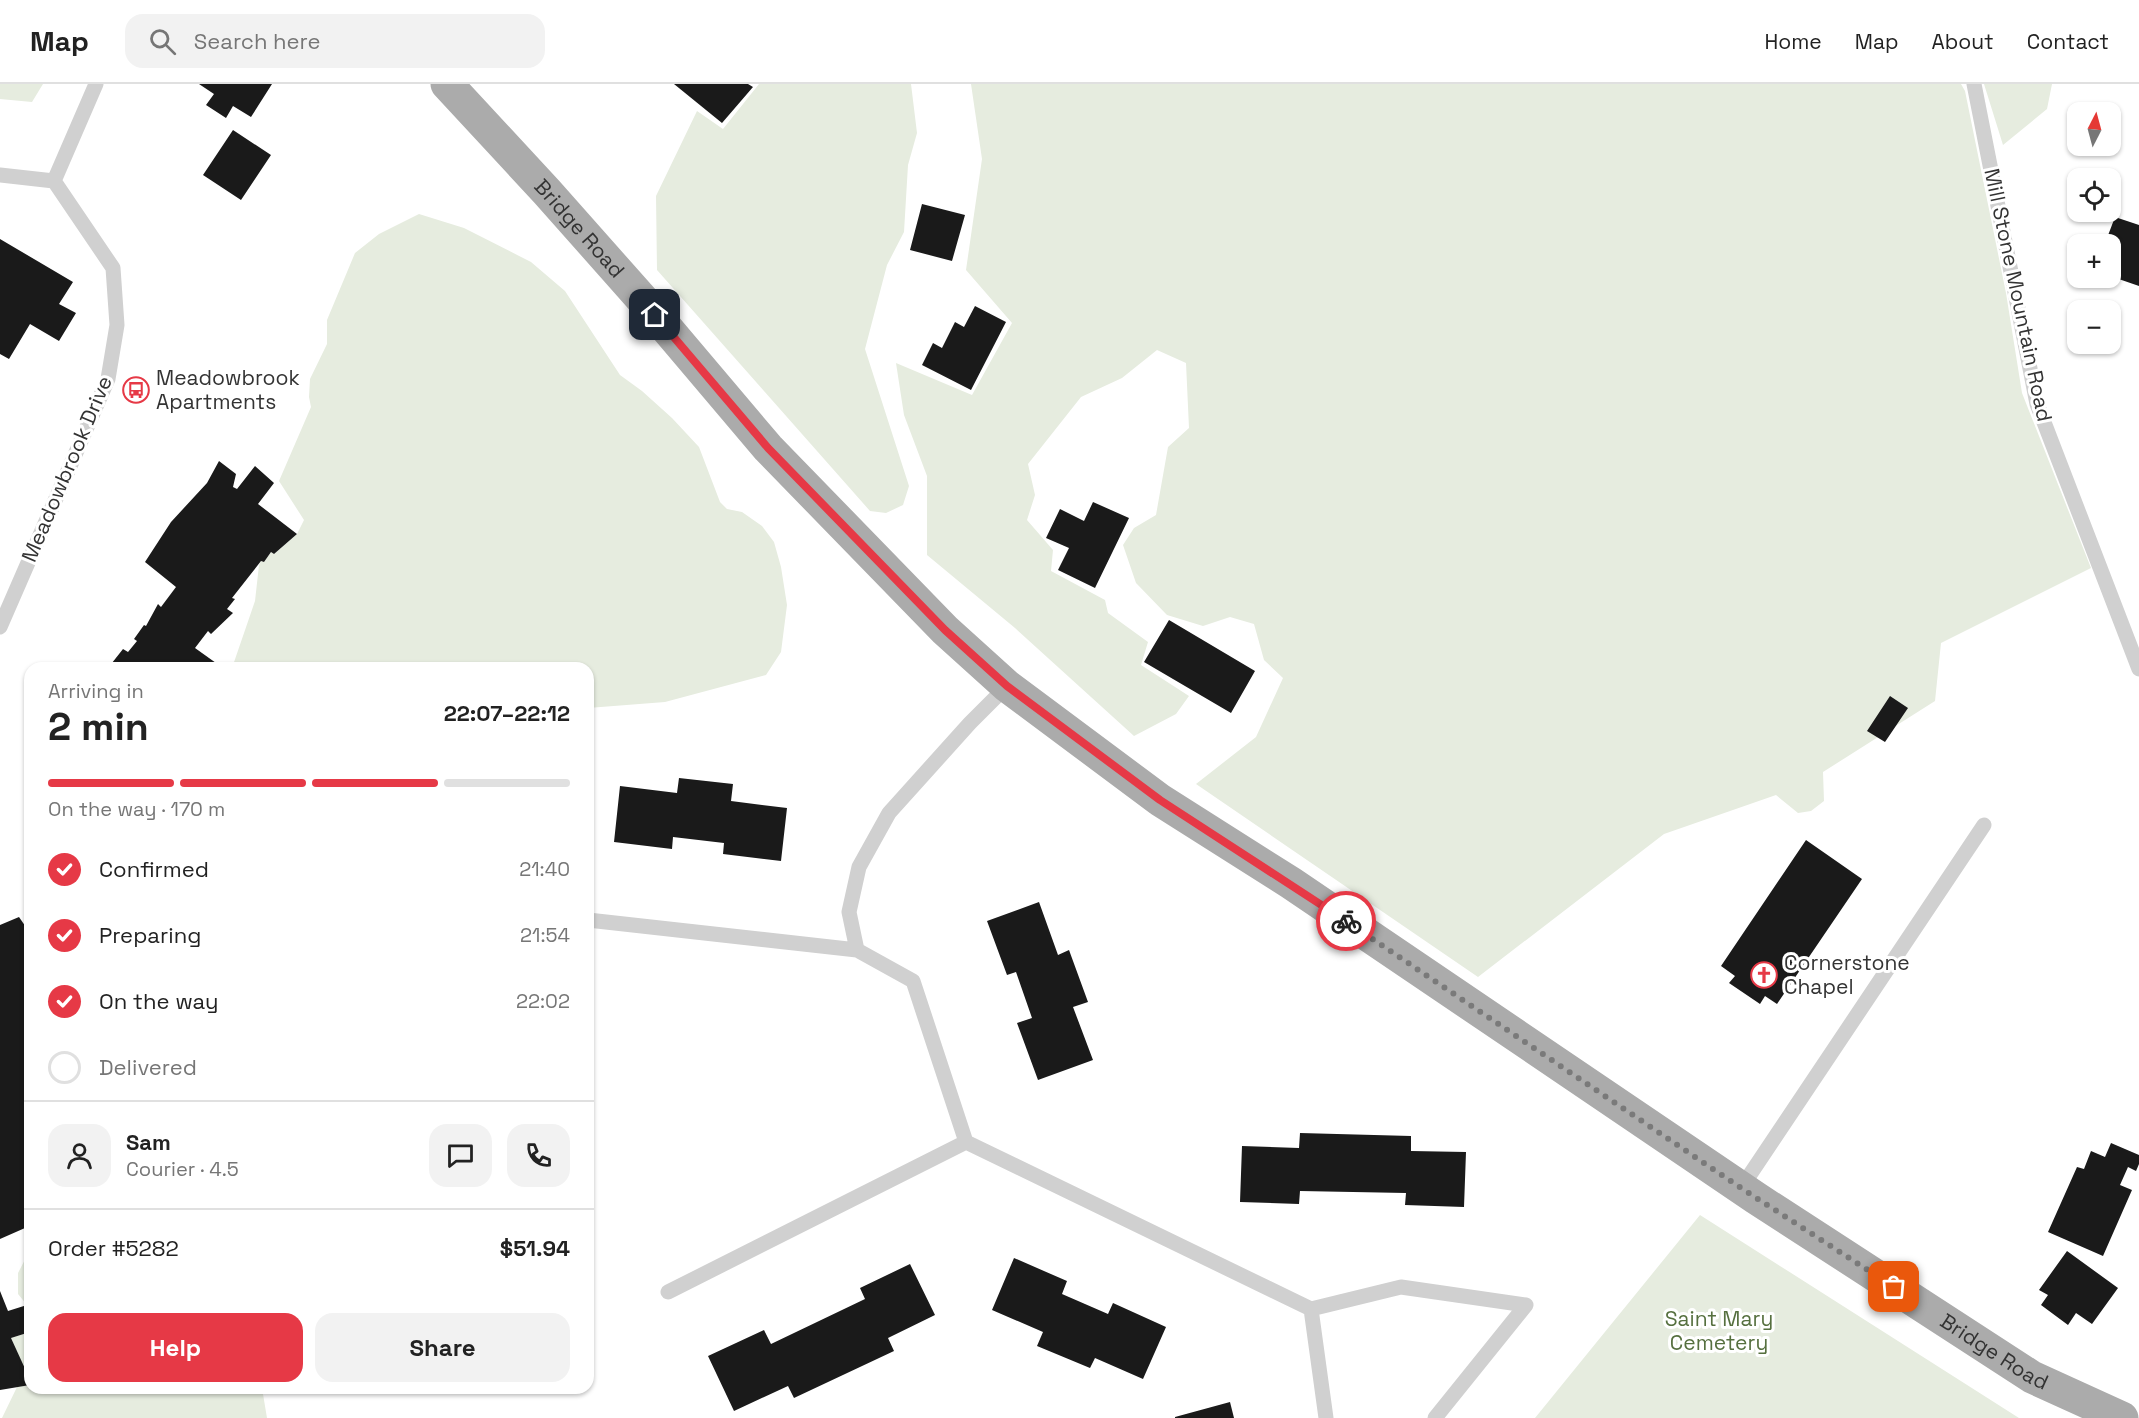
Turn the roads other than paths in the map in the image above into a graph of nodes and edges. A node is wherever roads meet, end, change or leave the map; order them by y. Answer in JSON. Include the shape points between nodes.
{"nodes":[{"id":1,"x":96,"y":84,"type":"edge"},
{"id":2,"x":447,"y":84,"type":"edge"},
{"id":3,"x":1974,"y":84,"type":"edge"},
{"id":4,"x":0,"y":175,"type":"edge"},
{"id":5,"x":54,"y":181,"type":"junction"},
{"id":6,"x":0,"y":627,"type":"edge"},
{"id":7,"x":2139,"y":669,"type":"edge"},
{"id":8,"x":1007,"y":686,"type":"junction"},
{"id":9,"x":1984,"y":825,"type":"dead end"},
{"id":10,"x":594,"y":921,"type":"edge"},
{"id":11,"x":857,"y":950,"type":"junction"},
{"id":12,"x":966,"y":1142,"type":"junction"},
{"id":13,"x":1741,"y":1188,"type":"junction"},
{"id":14,"x":668,"y":1292,"type":"dead end"},
{"id":15,"x":1311,"y":1309,"type":"junction"},
{"id":16,"x":1326,"y":1418,"type":"edge"},
{"id":17,"x":1435,"y":1418,"type":"edge"},
{"id":18,"x":2122,"y":1418,"type":"edge"}],
"edges":[{"from":1,"to":5,"type":"lane"},
{"from":2,"to":8,"type":"main road","name":"Bridge Road","via":[[633,289],[768,448],[945,630]]},
{"from":3,"to":7,"type":"lane","name":"Mill Stone Mountain Road","via":[[2037,404]]},
{"from":4,"to":5,"type":"lane"},
{"from":5,"to":6,"type":"lane","name":"Meadowbrook Drive","via":[[113,268],[117,325],[108,379]]},
{"from":8,"to":11,"type":"lane","via":[[889,813],[859,867],[849,912]]},
{"from":8,"to":13,"type":"main road","name":"Bridge Road","via":[[1160,800]]},
{"from":9,"to":13,"type":"lane"},
{"from":10,"to":11,"type":"lane"},
{"from":11,"to":12,"type":"lane","via":[[913,981]]},
{"from":12,"to":14,"type":"lane"},
{"from":12,"to":15,"type":"lane"},
{"from":13,"to":18,"type":"main road","name":"Bridge Road","via":[[2032,1377]]},
{"from":15,"to":16,"type":"lane"},
{"from":15,"to":17,"type":"lane","via":[[1401,1287],[1526,1305]]}]}
